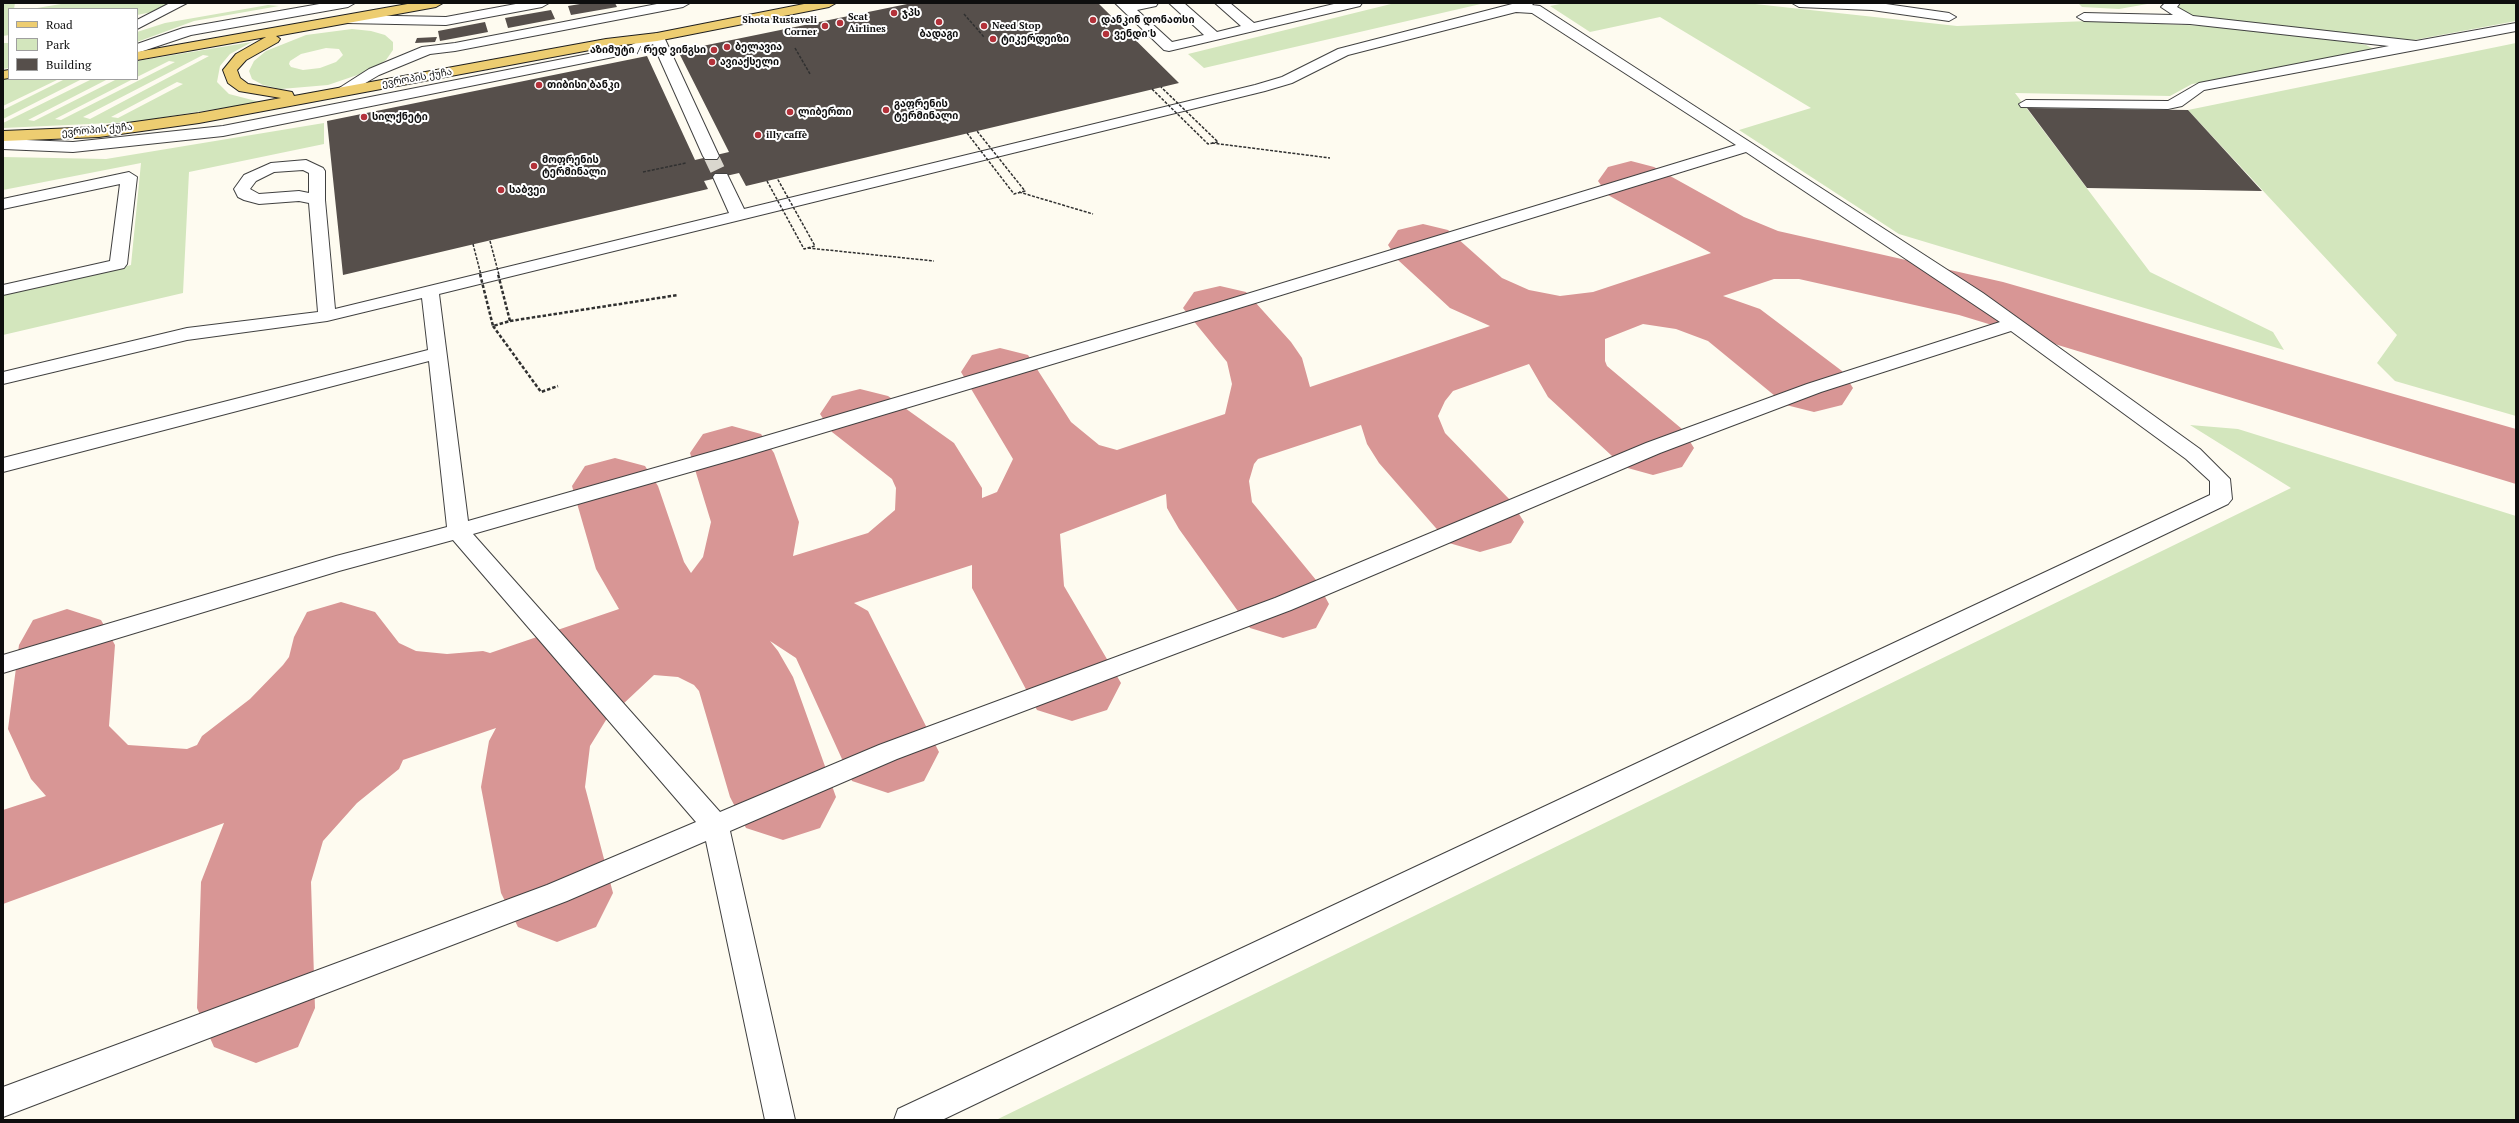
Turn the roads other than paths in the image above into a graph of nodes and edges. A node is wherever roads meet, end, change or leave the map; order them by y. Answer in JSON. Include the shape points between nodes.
{"nodes":[{"id":1,"x":180,"y":3,"type":"edge"},
{"id":2,"x":348,"y":3,"type":"edge"},
{"id":3,"x":436,"y":3,"type":"edge"},
{"id":4,"x":542,"y":3,"type":"edge"},
{"id":5,"x":683,"y":3,"type":"edge"},
{"id":6,"x":829,"y":3,"type":"edge"},
{"id":7,"x":1151,"y":3,"type":"edge"},
{"id":8,"x":1176,"y":3,"type":"edge"},
{"id":9,"x":1222,"y":3,"type":"edge"},
{"id":10,"x":1355,"y":3,"type":"edge"},
{"id":11,"x":1799,"y":3,"type":"edge"},
{"id":12,"x":1523,"y":4,"type":"edge"},
{"id":13,"x":1867,"y":5,"type":"edge"},
{"id":14,"x":2170,"y":5,"type":"edge"},
{"id":15,"x":1125,"y":6,"type":"edge"},
{"id":16,"x":1949,"y":17,"type":"dead end"},
{"id":17,"x":2084,"y":17,"type":"dead end"},
{"id":18,"x":2128,"y":17,"type":"junction"},
{"id":19,"x":346,"y":19,"type":"junction"},
{"id":20,"x":2190,"y":20,"type":"junction"},
{"id":21,"x":138,"y":24,"type":"edge"},
{"id":22,"x":304,"y":27,"type":"junction"},
{"id":23,"x":1251,"y":27,"type":"junction"},
{"id":24,"x":2516,"y":27,"type":"edge"},
{"id":25,"x":1214,"y":36,"type":"junction"},
{"id":26,"x":657,"y":37,"type":"junction"},
{"id":27,"x":2416,"y":45,"type":"junction"},
{"id":28,"x":138,"y":49,"type":"edge"},
{"id":29,"x":138,"y":56,"type":"edge"},
{"id":30,"x":340,"y":92,"type":"junction"},
{"id":31,"x":2026,"y":104,"type":"dead end"},
{"id":32,"x":3,"y":136,"type":"edge"},
{"id":33,"x":3,"y":144,"type":"edge"},
{"id":34,"x":1748,"y":146,"type":"junction"},
{"id":35,"x":710,"y":156,"type":"tunnel mouth"},
{"id":36,"x":720,"y":177,"type":"tunnel mouth"},
{"id":37,"x":317,"y":200,"type":"dead end"},
{"id":38,"x":3,"y":204,"type":"edge"},
{"id":39,"x":738,"y":215,"type":"junction"},
{"id":40,"x":3,"y":290,"type":"edge"},
{"id":41,"x":430,"y":290,"type":"junction"},
{"id":42,"x":327,"y":316,"type":"junction"},
{"id":43,"x":2014,"y":324,"type":"junction"},
{"id":44,"x":438,"y":353,"type":"junction"},
{"id":45,"x":3,"y":378,"type":"edge"},
{"id":46,"x":3,"y":465,"type":"edge"},
{"id":47,"x":458,"y":531,"type":"junction"},
{"id":48,"x":3,"y":664,"type":"edge"},
{"id":49,"x":716,"y":826,"type":"junction"},
{"id":50,"x":3,"y":1102,"type":"edge"},
{"id":51,"x":780,"y":1120,"type":"edge"},
{"id":52,"x":909,"y":1120,"type":"edge"}],
"edges":[{"from":1,"to":21,"type":"lane"},
{"from":2,"to":28,"type":"lane","via":[[188,31]]},
{"from":3,"to":19,"type":"main road"},
{"from":4,"to":19,"type":"lane","via":[[420,28],[353,27]]},
{"from":5,"to":30,"type":"lane","via":[[455,47],[413,61]]},
{"from":6,"to":26,"type":"main road","name":"ევროპის ქუჩა"},
{"from":7,"to":15,"type":"lane"},
{"from":8,"to":25,"type":"lane"},
{"from":9,"to":23,"type":"lane"},
{"from":10,"to":23,"type":"lane"},
{"from":11,"to":13,"type":"lane"},
{"from":12,"to":34,"type":"lane","via":[[1536,9]]},
{"from":12,"to":39,"type":"lane","via":[[1343,52],[1287,80],[1260,88]]},
{"from":13,"to":16,"type":"lane"},
{"from":14,"to":18,"type":"lane"},
{"from":14,"to":20,"type":"lane"},
{"from":15,"to":25,"type":"lane","via":[[1169,47]]},
{"from":17,"to":18,"type":"lane"},
{"from":18,"to":20,"type":"lane"},
{"from":19,"to":22,"type":"main road"},
{"from":20,"to":27,"type":"lane"},
{"from":22,"to":29,"type":"main road"},
{"from":22,"to":30,"type":"main road","via":[[256,46],[241,57],[230,70],[233,80],[244,88],[261,92],[289,95]]},
{"from":23,"to":25,"type":"lane"},
{"from":24,"to":27,"type":"lane"},
{"from":26,"to":30,"type":"main road","name":"ევროპის ქუჩა","via":[[606,43]]},
{"from":26,"to":33,"type":"lane","via":[[634,49],[223,131],[73,147]]},
{"from":26,"to":35,"type":"lane"},
{"from":27,"to":31,"type":"lane","via":[[2199,87],[2177,103],[2168,105]]},
{"from":30,"to":32,"type":"main road","name":"ევროპის ქუჩა","via":[[199,118],[99,132]]},
{"from":34,"to":43,"type":"lane"},
{"from":34,"to":47,"type":"lane","via":[[1212,310],[732,453]]},
{"from":36,"to":39,"type":"lane"},
{"from":37,"to":42,"type":"lane"},
{"from":38,"to":40,"type":"lane","via":[[129,177],[118,264]]},
{"from":39,"to":41,"type":"lane"},
{"from":41,"to":42,"type":"lane"},
{"from":41,"to":44,"type":"lane"},
{"from":42,"to":45,"type":"lane","via":[[187,334]]},
{"from":43,"to":49,"type":"lane","via":[[1814,388],[1653,448],[1283,604],[888,752]]},
{"from":43,"to":52,"type":"lane","via":[[2193,454],[2220,479],[2222,499]]},
{"from":44,"to":46,"type":"lane"},
{"from":44,"to":47,"type":"lane"},
{"from":47,"to":48,"type":"lane","via":[[336,564]]},
{"from":47,"to":49,"type":"lane"},
{"from":49,"to":50,"type":"lane","via":[[557,893]]},
{"from":49,"to":51,"type":"lane"}]}
